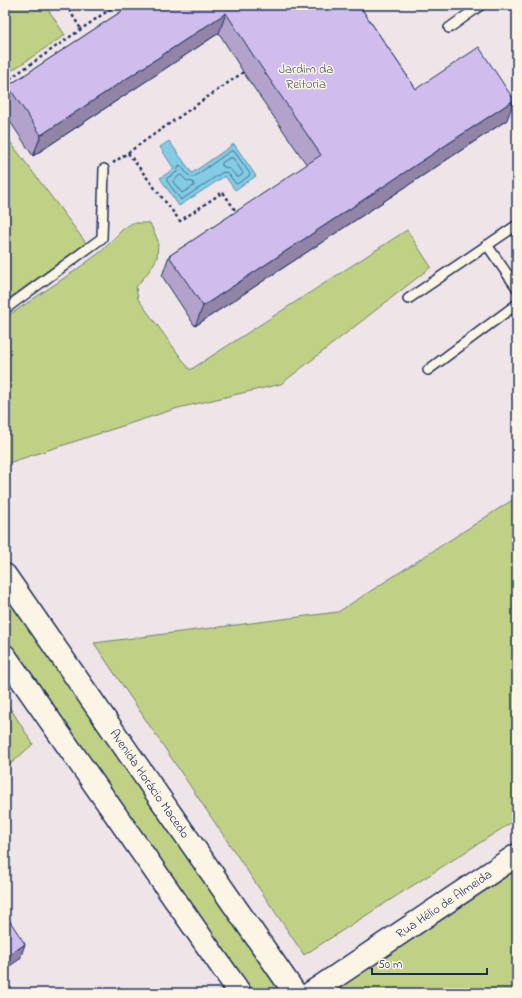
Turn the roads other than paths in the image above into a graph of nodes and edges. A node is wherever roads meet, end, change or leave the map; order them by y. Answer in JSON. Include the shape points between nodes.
{"nodes":[{"id":1,"x":481,"y":5,"type":"edge"},
{"id":2,"x":449,"y":28,"type":"dead end"},
{"id":3,"x":104,"y":169,"type":"road end"},
{"id":4,"x":517,"y":225,"type":"edge"},
{"id":5,"x":487,"y":245,"type":"junction"},
{"id":6,"x":517,"y":288,"type":"edge"},
{"id":7,"x":408,"y":299,"type":"dead end"},
{"id":8,"x":517,"y":304,"type":"edge"},
{"id":9,"x":5,"y":309,"type":"edge"},
{"id":10,"x":428,"y":370,"type":"dead end"},
{"id":11,"x":5,"y":575,"type":"edge"},
{"id":12,"x":5,"y":656,"type":"edge"},
{"id":13,"x":517,"y":855,"type":"edge"},
{"id":14,"x":240,"y":993,"type":"edge"},
{"id":15,"x":295,"y":993,"type":"edge"},
{"id":16,"x":311,"y":993,"type":"edge"}],
"edges":[{"from":1,"to":2,"type":"lane"},
{"from":3,"to":9,"type":"lane","via":[[102,238]]},
{"from":4,"to":5,"type":"lane"},
{"from":5,"to":6,"type":"lane"},
{"from":5,"to":7,"type":"lane"},
{"from":8,"to":10,"type":"lane"},
{"from":11,"to":15,"type":"street","name":"Avenida Horácio Macedo"},
{"from":12,"to":14,"type":"street"},
{"from":13,"to":16,"type":"street","name":"Rua Hélio de Almeida"}]}
